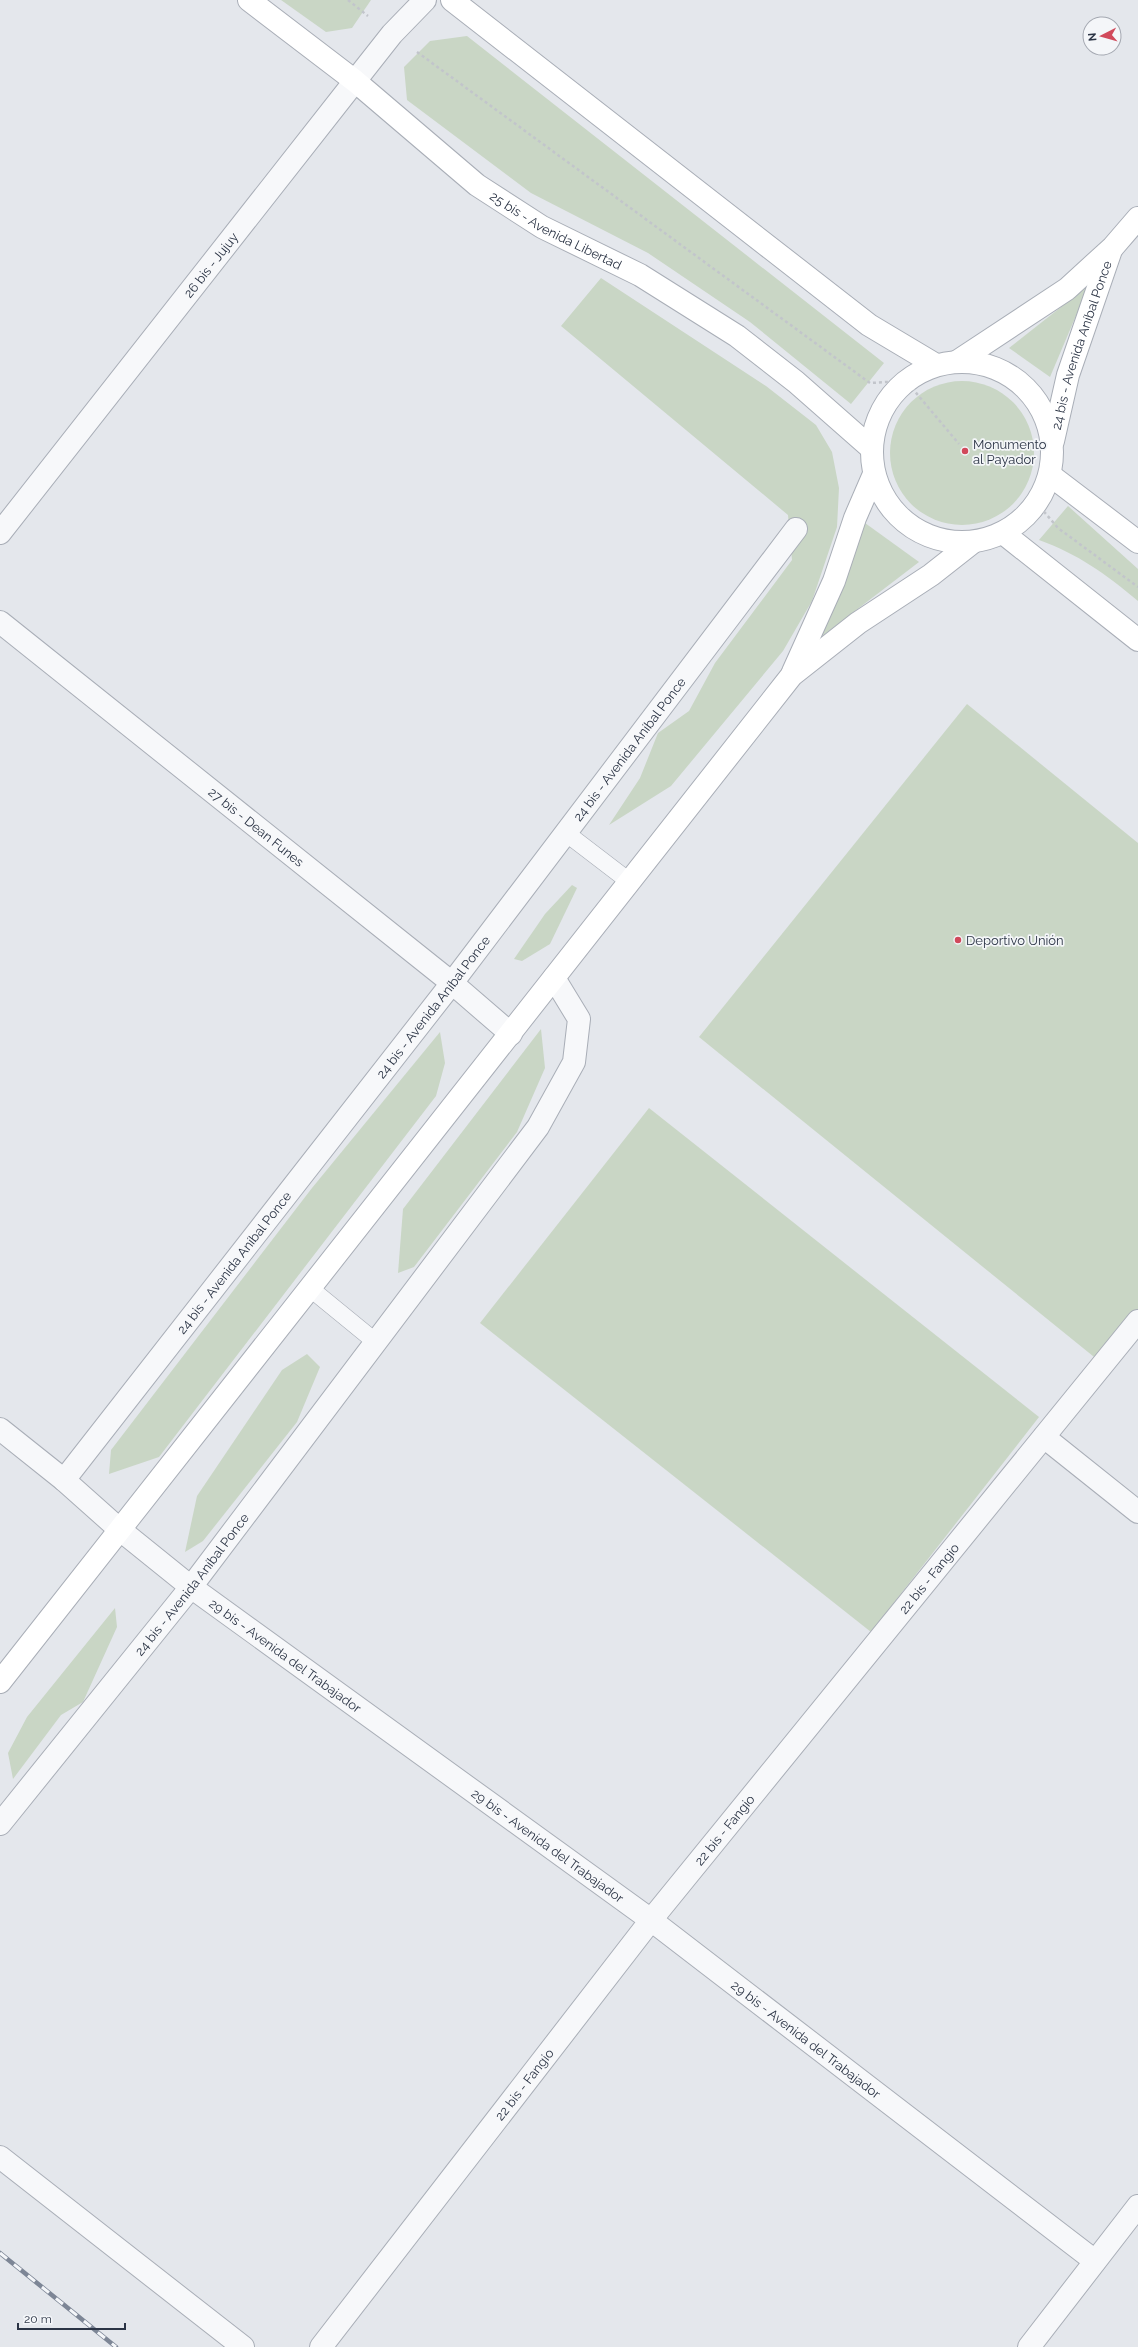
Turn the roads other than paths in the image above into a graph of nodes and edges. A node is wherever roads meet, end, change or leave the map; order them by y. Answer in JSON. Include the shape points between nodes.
{"nodes":[{"id":1,"x":249,"y":0,"type":"edge"},
{"id":2,"x":425,"y":0,"type":"edge"},
{"id":3,"x":452,"y":0,"type":"edge"},
{"id":4,"x":355,"y":81,"type":"junction"},
{"id":5,"x":1138,"y":218,"type":"edge"},
{"id":6,"x":1113,"y":247,"type":"junction"},
{"id":7,"x":958,"y":361,"type":"junction"},
{"id":8,"x":936,"y":365,"type":"junction"},
{"id":9,"x":1052,"y":444,"type":"junction"},
{"id":10,"x":871,"y":448,"type":"junction"},
{"id":11,"x":874,"y":474,"type":"junction"},
{"id":12,"x":1050,"y":475,"type":"junction"},
{"id":13,"x":796,"y":529,"type":"dead end"},
{"id":14,"x":0,"y":533,"type":"edge"},
{"id":15,"x":1003,"y":533,"type":"junction"},
{"id":16,"x":973,"y":542,"type":"junction"},
{"id":17,"x":1138,"y":542,"type":"edge"},
{"id":18,"x":0,"y":622,"type":"edge"},
{"id":19,"x":1138,"y":640,"type":"edge"},
{"id":20,"x":792,"y":675,"type":"junction"},
{"id":21,"x":566,"y":833,"type":"junction"},
{"id":22,"x":630,"y":882,"type":"junction"},
{"id":23,"x":554,"y":978,"type":"junction"},
{"id":24,"x":452,"y":983,"type":"junction"},
{"id":25,"x":511,"y":1034,"type":"junction"},
{"id":26,"x":311,"y":1289,"type":"junction"},
{"id":27,"x":1138,"y":1320,"type":"edge"},
{"id":28,"x":377,"y":1343,"type":"junction"},
{"id":29,"x":0,"y":1429,"type":"edge"},
{"id":30,"x":1044,"y":1437,"type":"junction"},
{"id":31,"x":64,"y":1480,"type":"junction"},
{"id":32,"x":1138,"y":1512,"type":"edge"},
{"id":33,"x":119,"y":1530,"type":"junction"},
{"id":34,"x":191,"y":1587,"type":"junction"},
{"id":35,"x":0,"y":1682,"type":"edge"},
{"id":36,"x":0,"y":1824,"type":"edge"},
{"id":37,"x":651,"y":1920,"type":"junction"},
{"id":38,"x":0,"y":2157,"type":"edge"},
{"id":39,"x":1138,"y":2206,"type":"edge"},
{"id":40,"x":1095,"y":2261,"type":"junction"},
{"id":41,"x":243,"y":2347,"type":"edge"},
{"id":42,"x":321,"y":2347,"type":"edge"},
{"id":43,"x":1029,"y":2347,"type":"edge"}],
"edges":[{"from":1,"to":4,"type":"main road","name":"25 bis - Avenida Libertad"},
{"from":2,"to":4,"type":"street","name":"26 bis - Jujuy","via":[[392,34]]},
{"from":3,"to":8,"type":"main road","via":[[869,325]]},
{"from":4,"to":10,"type":"main road","name":"25 bis - Avenida Libertad","via":[[477,185],[542,227],[640,275],[737,336],[796,382]]},
{"from":4,"to":14,"type":"street","name":"26 bis - Jujuy"},
{"from":5,"to":6,"type":"main road","name":"24 bis - Avenida Aníbal Ponce"},
{"from":6,"to":7,"type":"main road","name":"24 bis - Avenida Aníbal Ponce","via":[[1067,290]]},
{"from":6,"to":9,"type":"main road","name":"24 bis - Avenida Aníbal Ponce","via":[[1068,375]]},
{"from":7,"to":8,"type":"main road"},
{"from":7,"to":9,"type":"main road","via":[[986,364],[1011,376],[1032,394],[1045,417]]},
{"from":8,"to":10,"type":"main road","via":[[906,381],[886,403],[876,424]]},
{"from":9,"to":12,"type":"main road"},
{"from":10,"to":11,"type":"main road"},
{"from":11,"to":16,"type":"main road","via":[[884,498],[901,519],[922,534],[947,542]]},
{"from":11,"to":20,"type":"main road","via":[[855,518],[834,582]]},
{"from":12,"to":15,"type":"main road","via":[[1036,504],[1022,520]]},
{"from":12,"to":17,"type":"main road"},
{"from":13,"to":21,"type":"street","name":"24 bis - Avenida Aníbal Ponce"},
{"from":15,"to":16,"type":"main road"},
{"from":15,"to":19,"type":"main road"},
{"from":16,"to":20,"type":"main road","via":[[932,575],[858,622]]},
{"from":18,"to":24,"type":"street","name":"27 bis - Dean Funes"},
{"from":20,"to":22,"type":"main road"},
{"from":21,"to":22,"type":"lane"},
{"from":21,"to":24,"type":"street","name":"24 bis - Avenida Aníbal Ponce"},
{"from":22,"to":23,"type":"main road"},
{"from":23,"to":25,"type":"main road"},
{"from":23,"to":28,"type":"street","name":"24 bis - Avenida Aníbal Ponce","via":[[579,1019],[574,1062],[538,1127]]},
{"from":24,"to":25,"type":"street","name":"27 bis - Dean Funes"},
{"from":24,"to":31,"type":"street","name":"24 bis - Avenida Aníbal Ponce"},
{"from":25,"to":26,"type":"main road"},
{"from":26,"to":28,"type":"lane"},
{"from":26,"to":33,"type":"main road"},
{"from":27,"to":30,"type":"street","name":"22 bis - Fangio"},
{"from":28,"to":34,"type":"street","name":"24 bis - Avenida Aníbal Ponce"},
{"from":29,"to":31,"type":"street","name":"29 bis - Avenida del Trabajador"},
{"from":30,"to":32,"type":"street"},
{"from":30,"to":37,"type":"street","name":"22 bis - Fangio"},
{"from":31,"to":33,"type":"street","name":"29 bis - Avenida del Trabajador"},
{"from":33,"to":34,"type":"street","name":"29 bis - Avenida del Trabajador"},
{"from":33,"to":35,"type":"main road"},
{"from":34,"to":36,"type":"street","name":"24 bis - Avenida Aníbal Ponce"},
{"from":34,"to":37,"type":"street","name":"29 bis - Avenida del Trabajador"},
{"from":37,"to":40,"type":"street","name":"29 bis - Avenida del Trabajador"},
{"from":37,"to":42,"type":"street","name":"22 bis - Fangio"},
{"from":38,"to":41,"type":"street"},
{"from":39,"to":40,"type":"street"},
{"from":40,"to":43,"type":"street"}]}
